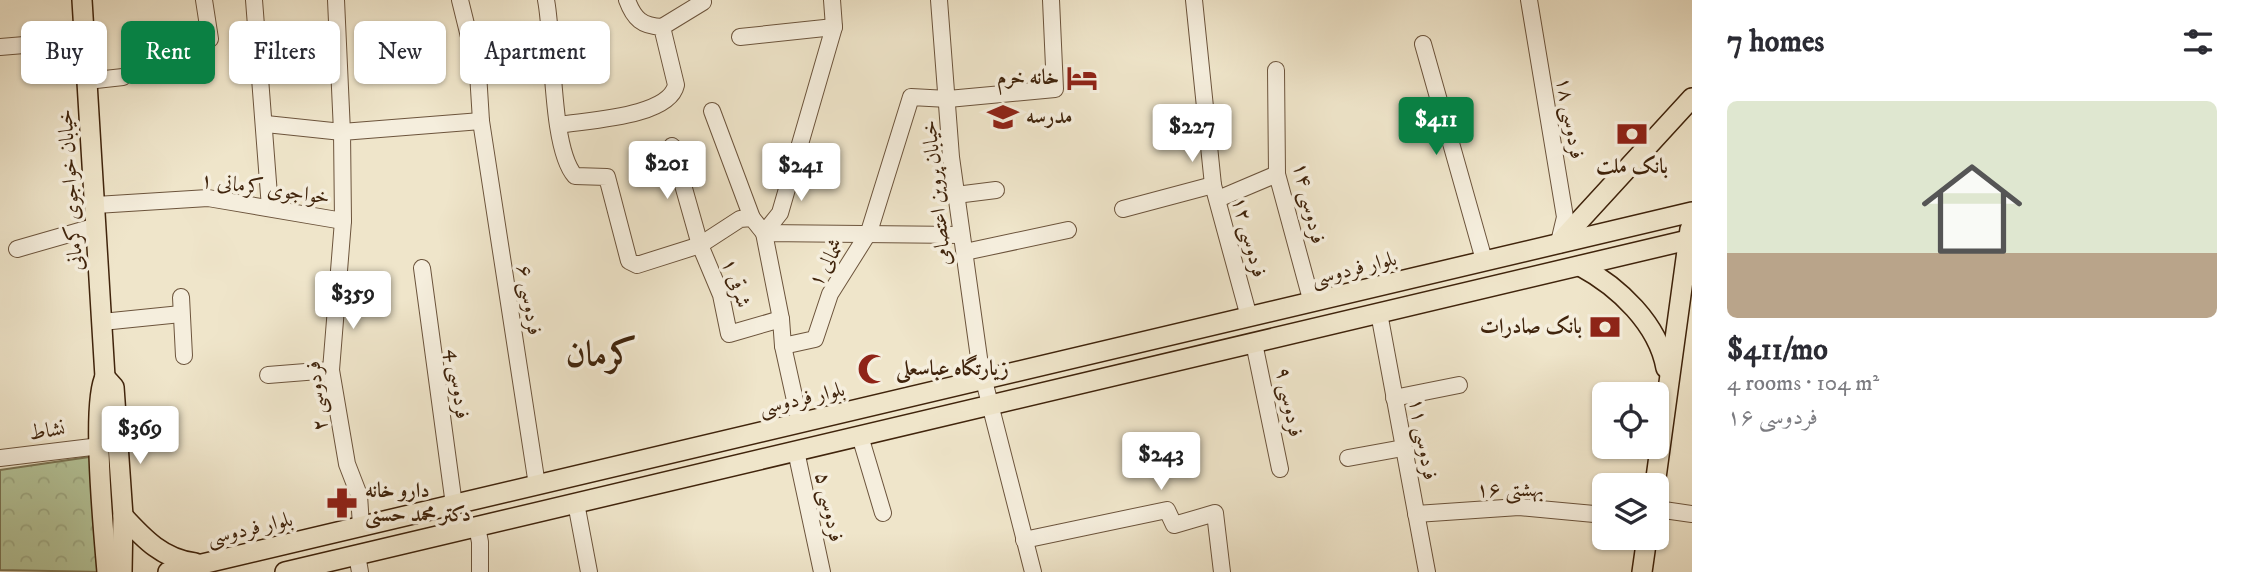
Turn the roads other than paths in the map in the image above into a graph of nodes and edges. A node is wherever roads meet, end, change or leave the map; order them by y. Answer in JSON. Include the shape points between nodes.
{"nodes":[{"id":1,"x":82,"y":0,"type":"edge"},
{"id":2,"x":204,"y":0,"type":"edge"},
{"id":3,"x":254,"y":0,"type":"edge"},
{"id":4,"x":336,"y":0,"type":"edge"},
{"id":5,"x":460,"y":0,"type":"edge"},
{"id":6,"x":546,"y":0,"type":"edge"},
{"id":7,"x":627,"y":0,"type":"edge"},
{"id":8,"x":832,"y":0,"type":"edge"},
{"id":9,"x":939,"y":0,"type":"edge"},
{"id":10,"x":1052,"y":0,"type":"edge"},
{"id":11,"x":1194,"y":0,"type":"edge"},
{"id":12,"x":1529,"y":0,"type":"edge"},
{"id":13,"x":702,"y":2,"type":"dead end"},
{"id":14,"x":83,"y":21,"type":"edge"},
{"id":15,"x":207,"y":21,"type":"edge"},
{"id":16,"x":662,"y":27,"type":"junction"},
{"id":17,"x":834,"y":27,"type":"junction"},
{"id":18,"x":740,"y":37,"type":"dead end"},
{"id":19,"x":1423,"y":44,"type":"dead end"},
{"id":20,"x":21,"y":45,"type":"edge"},
{"id":21,"x":0,"y":47,"type":"edge"},
{"id":22,"x":1276,"y":70,"type":"dead end"},
{"id":23,"x":86,"y":84,"type":"edge"},
{"id":24,"x":1692,"y":98,"type":"edge"},
{"id":25,"x":948,"y":99,"type":"junction"},
{"id":26,"x":712,"y":111,"type":"dead end"},
{"id":27,"x":481,"y":121,"type":"junction"},
{"id":28,"x":266,"y":124,"type":"junction"},
{"id":29,"x":559,"y":125,"type":"junction"},
{"id":30,"x":342,"y":132,"type":"junction"},
{"id":31,"x":672,"y":146,"type":"dead end"},
{"id":32,"x":1277,"y":174,"type":"junction"},
{"id":33,"x":996,"y":190,"type":"dead end"},
{"id":34,"x":1215,"y":192,"type":"junction"},
{"id":35,"x":956,"y":195,"type":"junction"},
{"id":36,"x":96,"y":205,"type":"junction"},
{"id":37,"x":270,"y":208,"type":"junction"},
{"id":38,"x":1123,"y":209,"type":"dead end"},
{"id":39,"x":1692,"y":215,"type":"edge"},
{"id":40,"x":752,"y":218,"type":"junction"},
{"id":41,"x":343,"y":221,"type":"junction"},
{"id":42,"x":97,"y":226,"type":"junction"},
{"id":43,"x":1068,"y":230,"type":"dead end"},
{"id":44,"x":869,"y":232,"type":"junction"},
{"id":45,"x":764,"y":233,"type":"junction"},
{"id":46,"x":961,"y":234,"type":"junction"},
{"id":47,"x":1690,"y":240,"type":"edge"},
{"id":48,"x":1559,"y":243,"type":"junction"},
{"id":49,"x":700,"y":245,"type":"junction"},
{"id":50,"x":17,"y":249,"type":"dead end"},
{"id":51,"x":965,"y":252,"type":"junction"},
{"id":52,"x":1484,"y":260,"type":"junction"},
{"id":53,"x":1580,"y":266,"type":"junction"},
{"id":54,"x":422,"y":268,"type":"dead end"},
{"id":55,"x":180,"y":297,"type":"dead end"},
{"id":56,"x":1312,"y":303,"type":"junction"},
{"id":57,"x":1379,"y":313,"type":"junction"},
{"id":58,"x":181,"y":314,"type":"junction"},
{"id":59,"x":1249,"y":317,"type":"junction"},
{"id":60,"x":781,"y":319,"type":"junction"},
{"id":61,"x":102,"y":322,"type":"junction"},
{"id":62,"x":1254,"y":343,"type":"junction"},
{"id":63,"x":783,"y":346,"type":"junction"},
{"id":64,"x":184,"y":356,"type":"dead end"},
{"id":65,"x":331,"y":370,"type":"junction"},
{"id":66,"x":268,"y":375,"type":"dead end"},
{"id":67,"x":105,"y":377,"type":"junction"},
{"id":68,"x":984,"y":380,"type":"junction"},
{"id":69,"x":1669,"y":382,"type":"joint"},
{"id":70,"x":1459,"y":385,"type":"dead end"},
{"id":71,"x":1394,"y":398,"type":"junction"},
{"id":72,"x":991,"y":405,"type":"junction"},
{"id":73,"x":800,"y":423,"type":"junction"},
{"id":74,"x":860,"y":436,"type":"junction"},
{"id":75,"x":100,"y":446,"type":"junction"},
{"id":76,"x":1403,"y":448,"type":"junction"},
{"id":77,"x":796,"y":451,"type":"junction"},
{"id":78,"x":0,"y":458,"type":"edge"},
{"id":79,"x":1348,"y":458,"type":"dead end"},
{"id":80,"x":1280,"y":469,"type":"dead end"},
{"id":81,"x":571,"y":477,"type":"junction"},
{"id":82,"x":537,"y":485,"type":"junction"},
{"id":83,"x":576,"y":503,"type":"junction"},
{"id":84,"x":454,"y":505,"type":"junction"},
{"id":85,"x":1669,"y":511,"type":"edge"},
{"id":86,"x":883,"y":513,"type":"dead end"},
{"id":87,"x":1416,"y":514,"type":"junction"},
{"id":88,"x":1592,"y":514,"type":"edge"},
{"id":89,"x":1691,"y":514,"type":"edge"},
{"id":90,"x":123,"y":516,"type":"junction"},
{"id":91,"x":361,"y":526,"type":"junction"},
{"id":92,"x":477,"y":527,"type":"junction"},
{"id":93,"x":1024,"y":540,"type":"junction"},
{"id":94,"x":1645,"y":550,"type":"edge"},
{"id":95,"x":203,"y":564,"type":"junction"},
{"id":96,"x":359,"y":564,"type":"edge"},
{"id":97,"x":107,"y":572,"type":"edge"},
{"id":98,"x":122,"y":572,"type":"edge"},
{"id":99,"x":168,"y":572,"type":"edge"},
{"id":100,"x":285,"y":572,"type":"edge"},
{"id":101,"x":480,"y":572,"type":"edge"},
{"id":102,"x":589,"y":572,"type":"edge"},
{"id":103,"x":822,"y":572,"type":"edge"},
{"id":104,"x":1032,"y":572,"type":"edge"},
{"id":105,"x":1222,"y":572,"type":"edge"},
{"id":106,"x":1427,"y":572,"type":"edge"},
{"id":107,"x":1642,"y":572,"type":"edge"}],
"edges":[{"from":1,"to":14,"type":"main road","name":"خیابان خواجوی کرمانی"},
{"from":2,"to":15,"type":"street"},
{"from":3,"to":28,"type":"street"},
{"from":4,"to":30,"type":"street","name":"فردوسی ۲"},
{"from":5,"to":27,"type":"street","name":"فردوسی ۶","via":[[478,72]]},
{"from":6,"to":29,"type":"street"},
{"from":7,"to":16,"type":"street","via":[[633,16],[642,23]]},
{"from":8,"to":17,"type":"street"},
{"from":9,"to":25,"type":"street","name":"خیابان پروین اعتصامی"},
{"from":10,"to":25,"type":"street","via":[[1055,89]]},
{"from":11,"to":34,"type":"street","name":"فردوسی ۱۲"},
{"from":12,"to":48,"type":"street","name":"فردوسی ۱۸","via":[[1565,217]]},
{"from":13,"to":16,"type":"street"},
{"from":16,"to":29,"type":"street","via":[[676,85],[668,100],[645,111]]},
{"from":17,"to":18,"type":"street"},
{"from":17,"to":45,"type":"street","via":[[780,213]]},
{"from":19,"to":52,"type":"street"},
{"from":20,"to":21,"type":"street"},
{"from":22,"to":32,"type":"street","name":"فردوسی ۱۴"},
{"from":23,"to":36,"type":"main road","name":"خیابان خواجوی کرمانی"},
{"from":24,"to":48,"type":"main road"},
{"from":25,"to":35,"type":"street","name":"خیابان پروین اعتصامی"},
{"from":25,"to":44,"type":"street","name":"شمالی ۱","via":[[911,97]]},
{"from":26,"to":40,"type":"street"},
{"from":27,"to":30,"type":"street"},
{"from":27,"to":82,"type":"street","name":"فردوسی ۶"},
{"from":28,"to":30,"type":"street"},
{"from":28,"to":37,"type":"street"},
{"from":29,"to":49,"type":"street","via":[[569,170],[575,176],[607,177],[632,265]]},
{"from":30,"to":41,"type":"street","name":"فردوسی ۲"},
{"from":31,"to":49,"type":"street","name":"شرقی ۱"},
{"from":32,"to":34,"type":"street"},
{"from":32,"to":56,"type":"street","name":"فردوسی ۱۴"},
{"from":33,"to":35,"type":"street"},
{"from":34,"to":38,"type":"street"},
{"from":34,"to":59,"type":"street","name":"فردوسی ۱۲"},
{"from":35,"to":46,"type":"street","name":"خیابان پروین اعتصامی"},
{"from":36,"to":37,"type":"street","name":"خواجوی کرمانی ۱","via":[[208,198]]},
{"from":36,"to":42,"type":"main road","name":"خیابان خواجوی کرمانی"},
{"from":37,"to":41,"type":"street","name":"خواجوی کرمانی ۱"},
{"from":39,"to":47,"type":"main road"},
{"from":39,"to":48,"type":"main road","name":"بلوار فردوسی"},
{"from":40,"to":45,"type":"street"},
{"from":40,"to":49,"type":"street","via":[[740,219]]},
{"from":41,"to":65,"type":"street","name":"فردوسی ۲"},
{"from":42,"to":50,"type":"street"},
{"from":42,"to":61,"type":"main road","name":"خیابان خواجوی کرمانی"},
{"from":43,"to":51,"type":"street"},
{"from":44,"to":45,"type":"street"},
{"from":44,"to":46,"type":"street"},
{"from":44,"to":63,"type":"street","name":"شمالی ۱","via":[[830,294],[815,339]]},
{"from":45,"to":60,"type":"street"},
{"from":46,"to":51,"type":"street","name":"خیابان پروین اعتصامی"},
{"from":47,"to":53,"type":"main road"},
{"from":47,"to":69,"type":"main road"},
{"from":48,"to":52,"type":"main road","name":"بلوار فردوسی"},
{"from":49,"to":60,"type":"street","name":"شرقی ۱","via":[[721,295],[729,334]]},
{"from":51,"to":68,"type":"street","name":"خیابان پروین اعتصامی"},
{"from":52,"to":56,"type":"main road","name":"بلوار فردوسی"},
{"from":53,"to":57,"type":"main road"},
{"from":53,"to":69,"type":"main road","via":[[1640,314],[1662,346]]},
{"from":54,"to":84,"type":"street","name":"فردوسی 4"},
{"from":55,"to":58,"type":"street"},
{"from":56,"to":59,"type":"main road","name":"بلوار فردوسی"},
{"from":57,"to":62,"type":"main road"},
{"from":57,"to":71,"type":"street","name":"فردوسی ۱۱"},
{"from":58,"to":61,"type":"street"},
{"from":58,"to":64,"type":"street"},
{"from":59,"to":68,"type":"main road","name":"بلوار فردوسی"},
{"from":60,"to":63,"type":"street"},
{"from":61,"to":67,"type":"main road","name":"خیابان خواجوی کرمانی"},
{"from":62,"to":72,"type":"main road"},
{"from":62,"to":80,"type":"street","name":"فردوسی ۹"},
{"from":63,"to":73,"type":"street"},
{"from":65,"to":66,"type":"street"},
{"from":65,"to":91,"type":"street","name":"فردوسی ۲","via":[[347,464],[359,495]]},
{"from":67,"to":75,"type":"main road","via":[[100,387]]},
{"from":67,"to":90,"type":"main road","via":[[114,387]]},
{"from":68,"to":72,"type":"street","name":"خیابان پروین اعتصامی"},
{"from":68,"to":73,"type":"main road","name":"بلوار فردوسی"},
{"from":70,"to":71,"type":"street"},
{"from":71,"to":76,"type":"street","name":"فردوسی ۱۱"},
{"from":72,"to":74,"type":"main road"},
{"from":72,"to":93,"type":"street","name":"خیابان پروین اعتصامی"},
{"from":73,"to":81,"type":"main road","name":"بلوار فردوسی"},
{"from":74,"to":77,"type":"main road"},
{"from":74,"to":86,"type":"street"},
{"from":75,"to":78,"type":"street","name":"نشاط"},
{"from":75,"to":97,"type":"main road"},
{"from":76,"to":79,"type":"street"},
{"from":76,"to":87,"type":"street","name":"فردوسی ۱۱"},
{"from":77,"to":83,"type":"main road"},
{"from":77,"to":103,"type":"street","name":"فردوسی ۵"},
{"from":81,"to":82,"type":"main road","name":"بلوار فردوسی"},
{"from":81,"to":83,"type":"main road"},
{"from":82,"to":84,"type":"main road","name":"بلوار فردوسی"},
{"from":83,"to":92,"type":"main road"},
{"from":83,"to":102,"type":"street"},
{"from":84,"to":91,"type":"main road","name":"بلوار فردوسی"},
{"from":85,"to":89,"type":"street"},
{"from":87,"to":88,"type":"street","name":"بهشتی ۱۶","via":[[1519,508]]},
{"from":87,"to":106,"type":"street","name":"فردوسی ۱۱"},
{"from":90,"to":95,"type":"main road","via":[[164,555]]},
{"from":90,"to":98,"type":"main road"},
{"from":91,"to":95,"type":"main road","name":"بلوار فردوسی"},
{"from":92,"to":96,"type":"main road"},
{"from":92,"to":101,"type":"street"},
{"from":93,"to":104,"type":"street","name":"خیابان پروین اعتصامی"},
{"from":93,"to":105,"type":"street","via":[[1167,510],[1174,526],[1215,513]]},
{"from":94,"to":107,"type":"main road"},
{"from":95,"to":99,"type":"main road","name":"بلوار فردوسی"},
{"from":96,"to":100,"type":"main road"}]}
